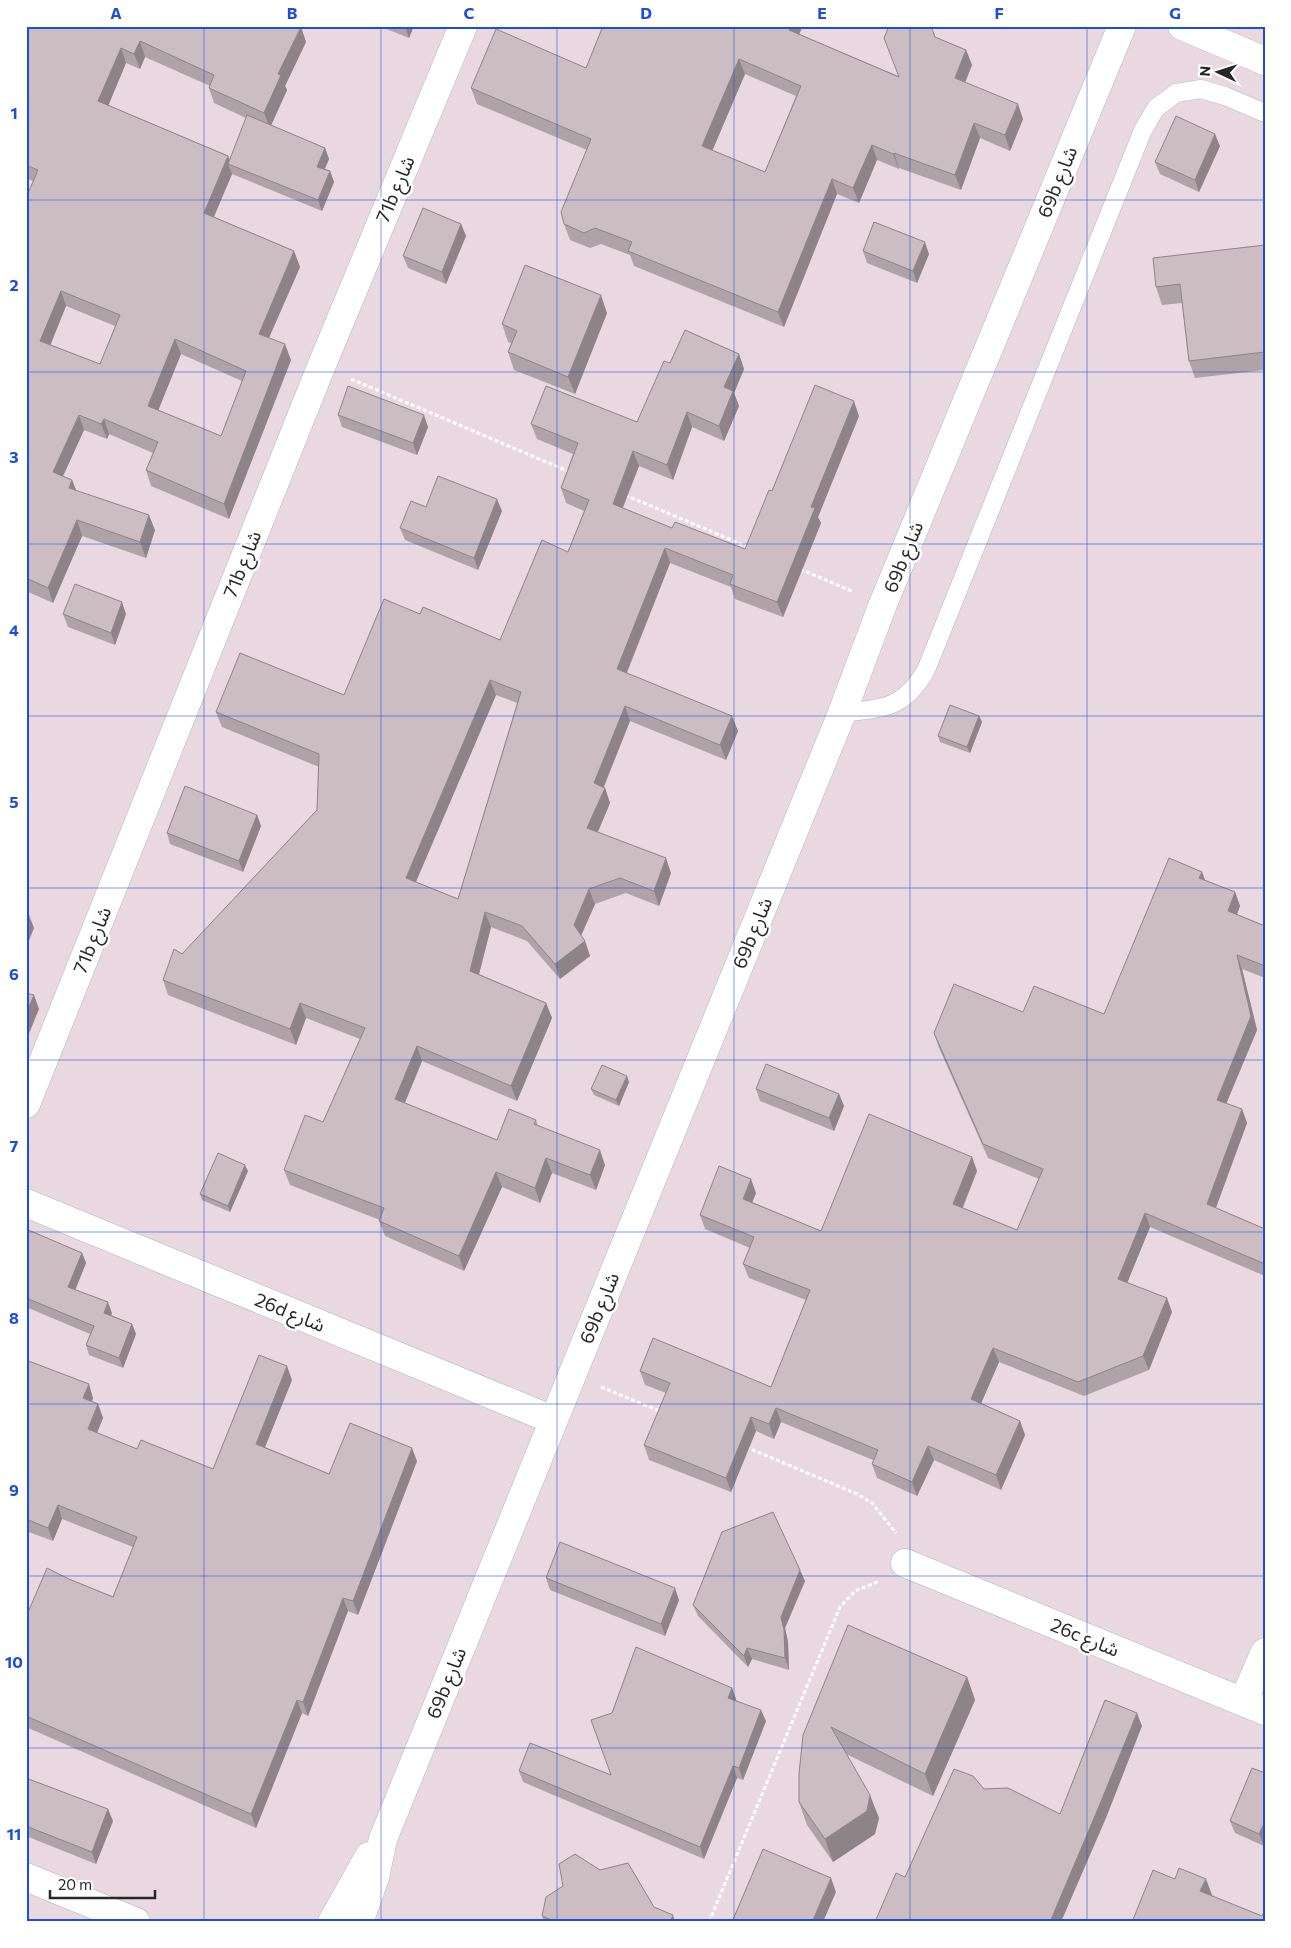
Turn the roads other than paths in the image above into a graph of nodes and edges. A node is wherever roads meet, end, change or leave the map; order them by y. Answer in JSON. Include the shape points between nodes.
{"nodes":[{"id":1,"x":463,"y":26,"type":"edge"},
{"id":2,"x":1122,"y":26,"type":"edge"},
{"id":3,"x":1182,"y":26,"type":"edge"},
{"id":4,"x":1265,"y":61,"type":"edge"},
{"id":5,"x":1265,"y":113,"type":"edge"},
{"id":6,"x":842,"y":713,"type":"junction"},
{"id":7,"x":26,"y":1104,"type":"edge"},
{"id":8,"x":26,"y":1203,"type":"edge"},
{"id":9,"x":553,"y":1420,"type":"junction"},
{"id":10,"x":914,"y":1566,"type":"road end"},
{"id":11,"x":1265,"y":1652,"type":"edge"},
{"id":12,"x":1254,"y":1707,"type":"edge"},
{"id":13,"x":383,"y":1839,"type":"junction"},
{"id":14,"x":26,"y":1877,"type":"edge"},
{"id":15,"x":136,"y":1922,"type":"edge"},
{"id":16,"x":332,"y":1922,"type":"edge"},
{"id":17,"x":359,"y":1922,"type":"edge"}],
"edges":[{"from":1,"to":7,"type":"street","name":"71b شارع","via":[[321,367]]},
{"from":2,"to":6,"type":"street","name":"69b شارع"},
{"from":3,"to":4,"type":"street"},
{"from":5,"to":6,"type":"lane","via":[[1201,89],[1176,94],[1156,108],[1140,139],[926,670],[917,686],[887,707]]},
{"from":6,"to":9,"type":"street","name":"69b شارع"},
{"from":8,"to":9,"type":"street","name":"26d شارع"},
{"from":9,"to":13,"type":"street","name":"69b شارع"},
{"from":10,"to":12,"type":"street","name":"26c شارع"},
{"from":11,"to":12,"type":"street"},
{"from":13,"to":16,"type":"street","name":"69b شارع","via":[[363,1864]]},
{"from":13,"to":17,"type":"street","name":"69b شارع","via":[[375,1876]]},
{"from":14,"to":15,"type":"street"}]}
